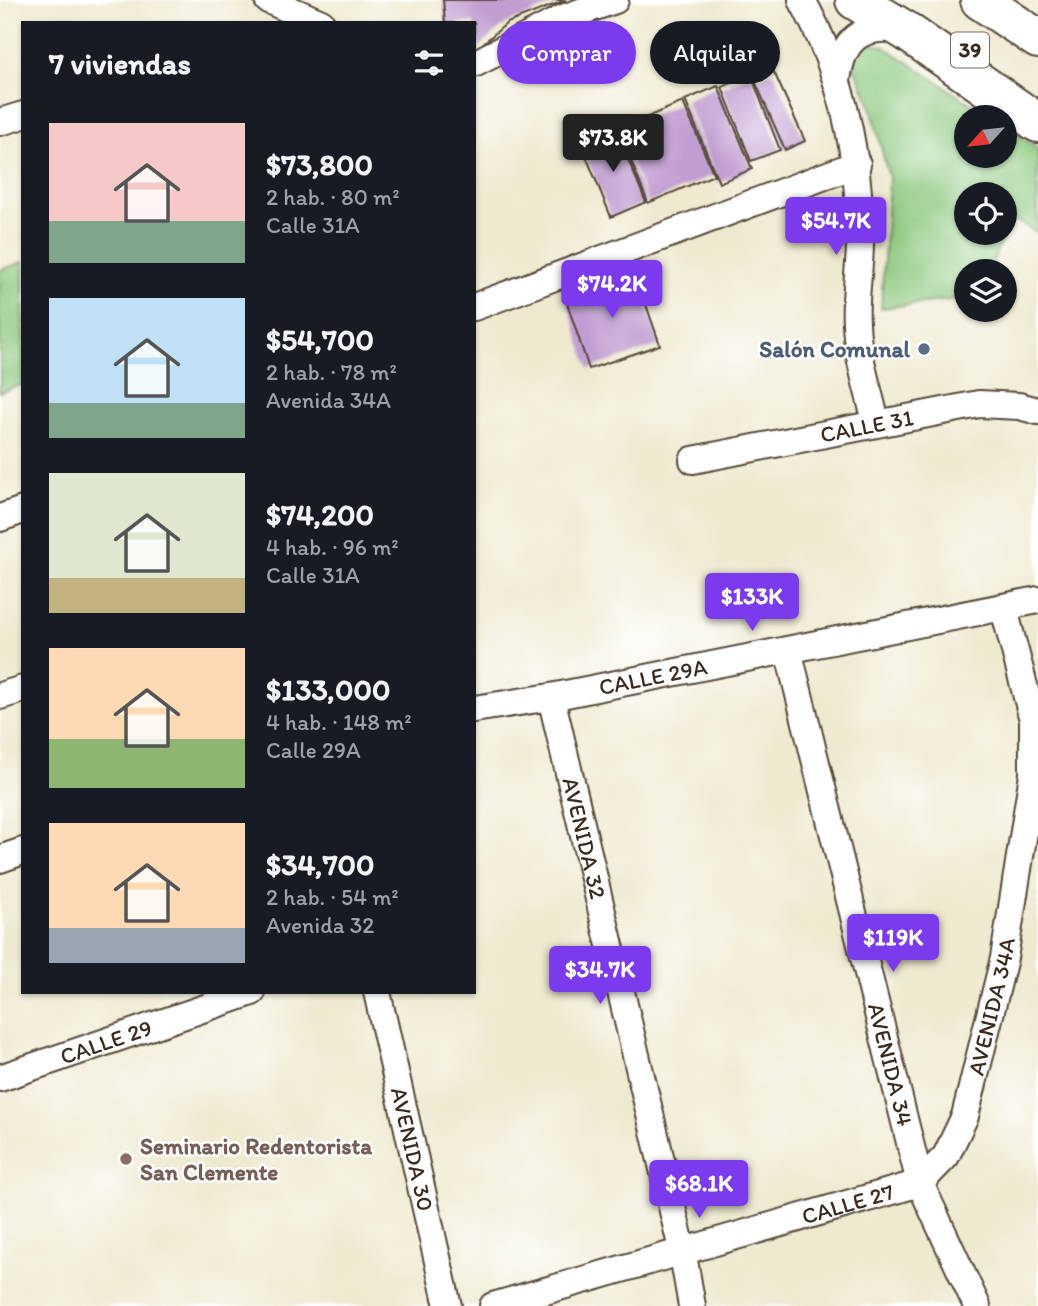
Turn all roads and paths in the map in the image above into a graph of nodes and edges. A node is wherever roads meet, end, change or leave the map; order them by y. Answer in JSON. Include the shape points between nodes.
{"nodes":[{"id":1,"x":268,"y":0,"type":"edge"},
{"id":2,"x":615,"y":0,"type":"edge"},
{"id":3,"x":802,"y":0,"type":"edge"},
{"id":4,"x":855,"y":0,"type":"edge"},
{"id":5,"x":980,"y":0,"type":"edge"},
{"id":6,"x":1007,"y":0,"type":"edge"},
{"id":7,"x":903,"y":15,"type":"edge"},
{"id":8,"x":316,"y":21,"type":"edge"},
{"id":9,"x":1038,"y":31,"type":"edge"},
{"id":10,"x":1038,"y":39,"type":"edge"},
{"id":11,"x":476,"y":63,"type":"edge"},
{"id":12,"x":837,"y":80,"type":"junction"},
{"id":13,"x":1038,"y":100,"type":"edge"},
{"id":14,"x":21,"y":117,"type":"edge"},
{"id":15,"x":0,"y":122,"type":"edge"},
{"id":16,"x":1038,"y":123,"type":"edge"},
{"id":17,"x":857,"y":164,"type":"junction"},
{"id":18,"x":476,"y":306,"type":"edge"},
{"id":19,"x":1038,"y":411,"type":"edge"},
{"id":20,"x":876,"y":424,"type":"junction"},
{"id":21,"x":694,"y":460,"type":"dead end"},
{"id":22,"x":21,"y":511,"type":"edge"},
{"id":23,"x":0,"y":518,"type":"edge"},
{"id":24,"x":1038,"y":600,"type":"edge"},
{"id":25,"x":1004,"y":609,"type":"junction"},
{"id":26,"x":789,"y":650,"type":"junction"},
{"id":27,"x":21,"y":690,"type":"edge"},
{"id":28,"x":0,"y":696,"type":"edge"},
{"id":29,"x":551,"y":697,"type":"junction"},
{"id":30,"x":476,"y":709,"type":"edge"},
{"id":31,"x":21,"y":852,"type":"edge"},
{"id":32,"x":0,"y":859,"type":"edge"},
{"id":33,"x":246,"y":994,"type":"edge"},
{"id":34,"x":377,"y":994,"type":"edge"},
{"id":35,"x":0,"y":1078,"type":"edge"},
{"id":36,"x":920,"y":1183,"type":"junction"},
{"id":37,"x":682,"y":1249,"type":"junction"},
{"id":38,"x":448,"y":1306,"type":"edge"},
{"id":39,"x":493,"y":1306,"type":"edge"},
{"id":40,"x":692,"y":1306,"type":"edge"},
{"id":41,"x":977,"y":1306,"type":"edge"}],
"edges":[{"from":1,"to":8,"type":"street"},
{"from":2,"to":11,"type":"street","via":[[563,18]]},
{"from":3,"to":12,"type":"street"},
{"from":4,"to":7,"type":"highway"},
{"from":5,"to":10,"type":"highway","number":"39"},
{"from":6,"to":9,"type":"highway"},
{"from":7,"to":12,"type":"street","via":[[855,36],[841,55]]},
{"from":7,"to":13,"type":"highway","number":"39"},
{"from":7,"to":16,"type":"highway"},
{"from":12,"to":17,"type":"street"},
{"from":14,"to":15,"type":"street"},
{"from":17,"to":18,"type":"street"},
{"from":17,"to":20,"type":"street","via":[[856,324]]},
{"from":19,"to":20,"type":"street","name":"CALLE 31","via":[[979,404]]},
{"from":20,"to":21,"type":"street","name":"CALLE 31"},
{"from":22,"to":23,"type":"street"},
{"from":24,"to":25,"type":"street","name":"CALLE 29A"},
{"from":25,"to":26,"type":"street","name":"CALLE 29A"},
{"from":25,"to":36,"type":"street","name":"AVENIDA 34A","via":[[1033,720],[1033,774],[1004,958],[965,1116],[946,1156]]},
{"from":26,"to":29,"type":"street","name":"CALLE 29A"},
{"from":26,"to":36,"type":"street","name":"AVENIDA 34"},
{"from":27,"to":28,"type":"street"},
{"from":29,"to":30,"type":"street","name":"CALLE 29A"},
{"from":29,"to":37,"type":"street","name":"AVENIDA 32"},
{"from":31,"to":32,"type":"street"},
{"from":33,"to":35,"type":"street","name":"CALLE 29"},
{"from":34,"to":38,"type":"street","name":"AVENIDA 30"},
{"from":36,"to":37,"type":"street","name":"CALLE 27"},
{"from":36,"to":41,"type":"street","name":"AVENIDA 34"},
{"from":37,"to":39,"type":"street","name":"CALLE 27"},
{"from":37,"to":40,"type":"street","name":"AVENIDA 32"}]}
